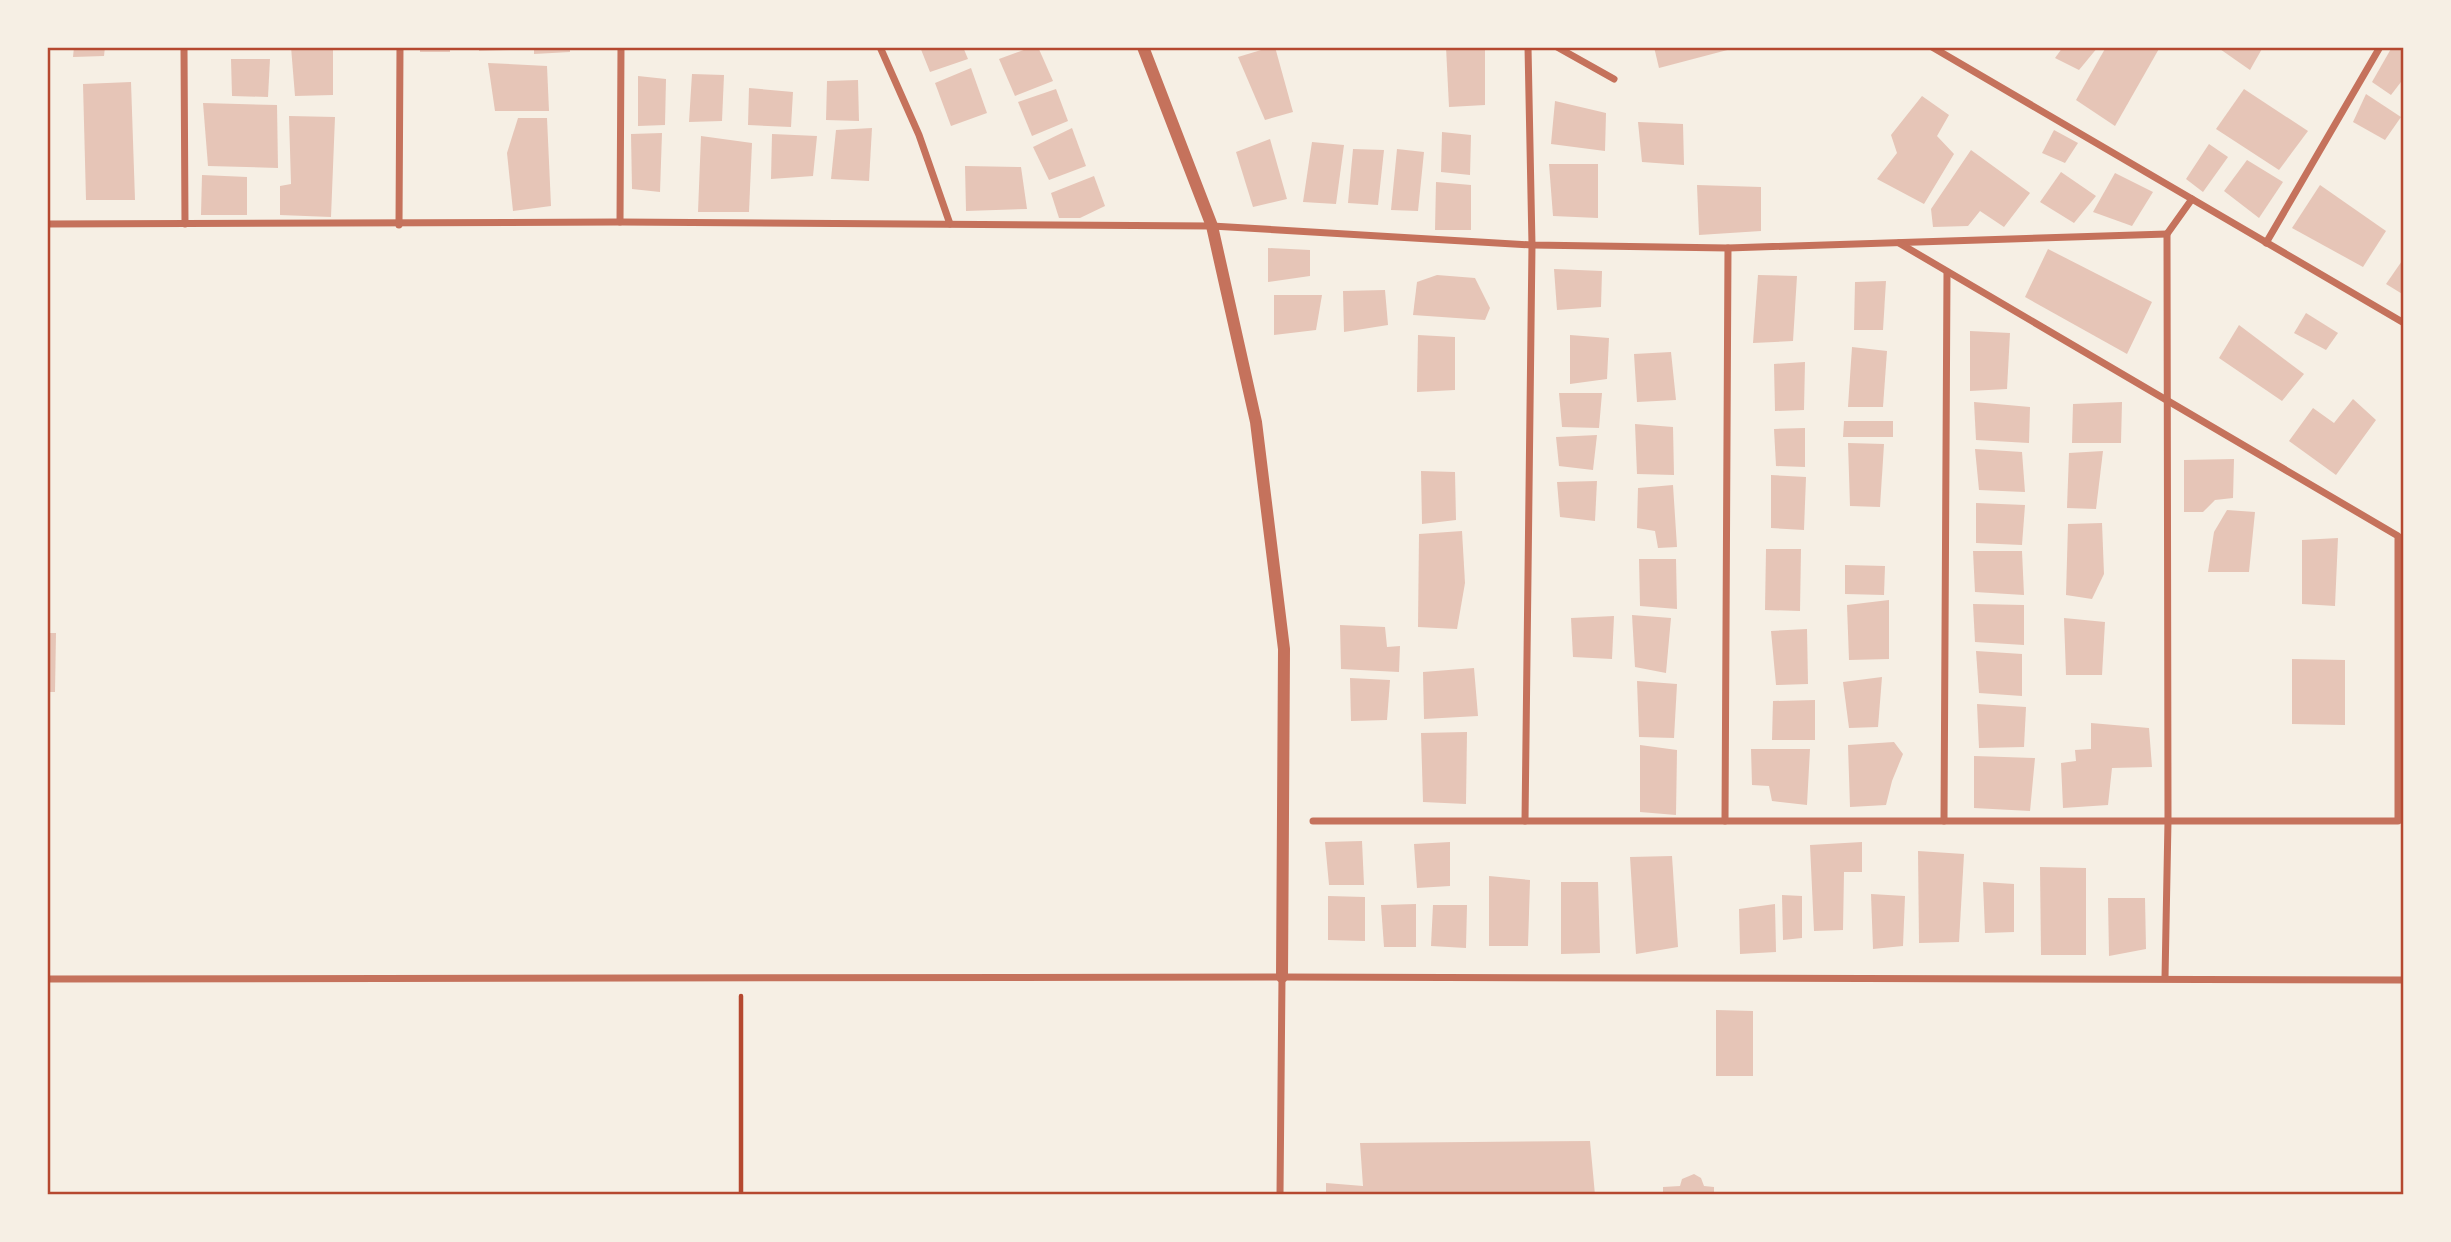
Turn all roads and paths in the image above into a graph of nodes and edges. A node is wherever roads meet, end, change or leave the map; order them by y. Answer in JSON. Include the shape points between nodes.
{"nodes":[{"id":1,"x":184,"y":47,"type":"edge"},
{"id":2,"x":400,"y":47,"type":"edge"},
{"id":3,"x":621,"y":47,"type":"edge"},
{"id":4,"x":880,"y":47,"type":"edge"},
{"id":5,"x":1143,"y":47,"type":"edge"},
{"id":6,"x":1528,"y":47,"type":"edge"},
{"id":7,"x":1557,"y":47,"type":"edge"},
{"id":8,"x":1932,"y":47,"type":"edge"},
{"id":9,"x":2380,"y":47,"type":"edge"},
{"id":10,"x":1614,"y":79,"type":"dead end"},
{"id":11,"x":2192,"y":199,"type":"junction"},
{"id":12,"x":620,"y":222,"type":"junction"},
{"id":13,"x":47,"y":224,"type":"edge"},
{"id":14,"x":185,"y":224,"type":"junction"},
{"id":15,"x":950,"y":224,"type":"junction"},
{"id":16,"x":399,"y":225,"type":"junction"},
{"id":17,"x":1212,"y":226,"type":"junction"},
{"id":18,"x":2167,"y":234,"type":"junction"},
{"id":19,"x":1898,"y":242,"type":"junction"},
{"id":20,"x":2266,"y":243,"type":"junction"},
{"id":21,"x":1532,"y":245,"type":"junction"},
{"id":22,"x":1728,"y":247,"type":"junction"},
{"id":23,"x":1947,"y":272,"type":"junction"},
{"id":24,"x":2404,"y":323,"type":"edge"},
{"id":25,"x":2168,"y":400,"type":"junction"},
{"id":26,"x":1313,"y":821,"type":"dead end"},
{"id":27,"x":1525,"y":821,"type":"junction"},
{"id":28,"x":1726,"y":821,"type":"junction"},
{"id":29,"x":1944,"y":821,"type":"junction"},
{"id":30,"x":2168,"y":821,"type":"junction"},
{"id":31,"x":1282,"y":977,"type":"junction"},
{"id":32,"x":740,"y":978,"type":"junction"},
{"id":33,"x":2165,"y":978,"type":"junction"},
{"id":34,"x":47,"y":979,"type":"edge"},
{"id":35,"x":2404,"y":980,"type":"edge"},
{"id":36,"x":741,"y":1195,"type":"edge"},
{"id":37,"x":1280,"y":1195,"type":"edge"}],
"edges":[{"from":1,"to":14,"type":"street"},
{"from":2,"to":16,"type":"street"},
{"from":3,"to":12,"type":"street"},
{"from":4,"to":15,"type":"street","via":[[919,135]]},
{"from":5,"to":17,"type":"street"},
{"from":6,"to":21,"type":"street"},
{"from":7,"to":10,"type":"street"},
{"from":8,"to":11,"type":"street"},
{"from":9,"to":20,"type":"street"},
{"from":11,"to":18,"type":"street"},
{"from":11,"to":20,"type":"street"},
{"from":12,"to":15,"type":"street"},
{"from":12,"to":16,"type":"street"},
{"from":13,"to":14,"type":"street"},
{"from":14,"to":16,"type":"street"},
{"from":15,"to":17,"type":"street"},
{"from":17,"to":21,"type":"street"},
{"from":17,"to":31,"type":"street","via":[[1256,422],[1284,649]]},
{"from":18,"to":19,"type":"street"},
{"from":18,"to":25,"type":"street"},
{"from":19,"to":22,"type":"street"},
{"from":19,"to":23,"type":"street"},
{"from":20,"to":24,"type":"street"},
{"from":21,"to":22,"type":"street"},
{"from":21,"to":27,"type":"street"},
{"from":22,"to":28,"type":"street"},
{"from":23,"to":25,"type":"street"},
{"from":23,"to":29,"type":"street"},
{"from":25,"to":30,"type":"street"},
{"from":25,"to":30,"type":"street","via":[[2398,536],[2398,590],[2398,821]]},
{"from":26,"to":27,"type":"street"},
{"from":27,"to":28,"type":"street"},
{"from":28,"to":29,"type":"street"},
{"from":29,"to":30,"type":"street"},
{"from":30,"to":33,"type":"street"},
{"from":31,"to":32,"type":"street"},
{"from":31,"to":33,"type":"street"},
{"from":31,"to":37,"type":"street"},
{"from":32,"to":34,"type":"street"},
{"from":32,"to":36,"type":"path"},
{"from":33,"to":35,"type":"street"}]}
